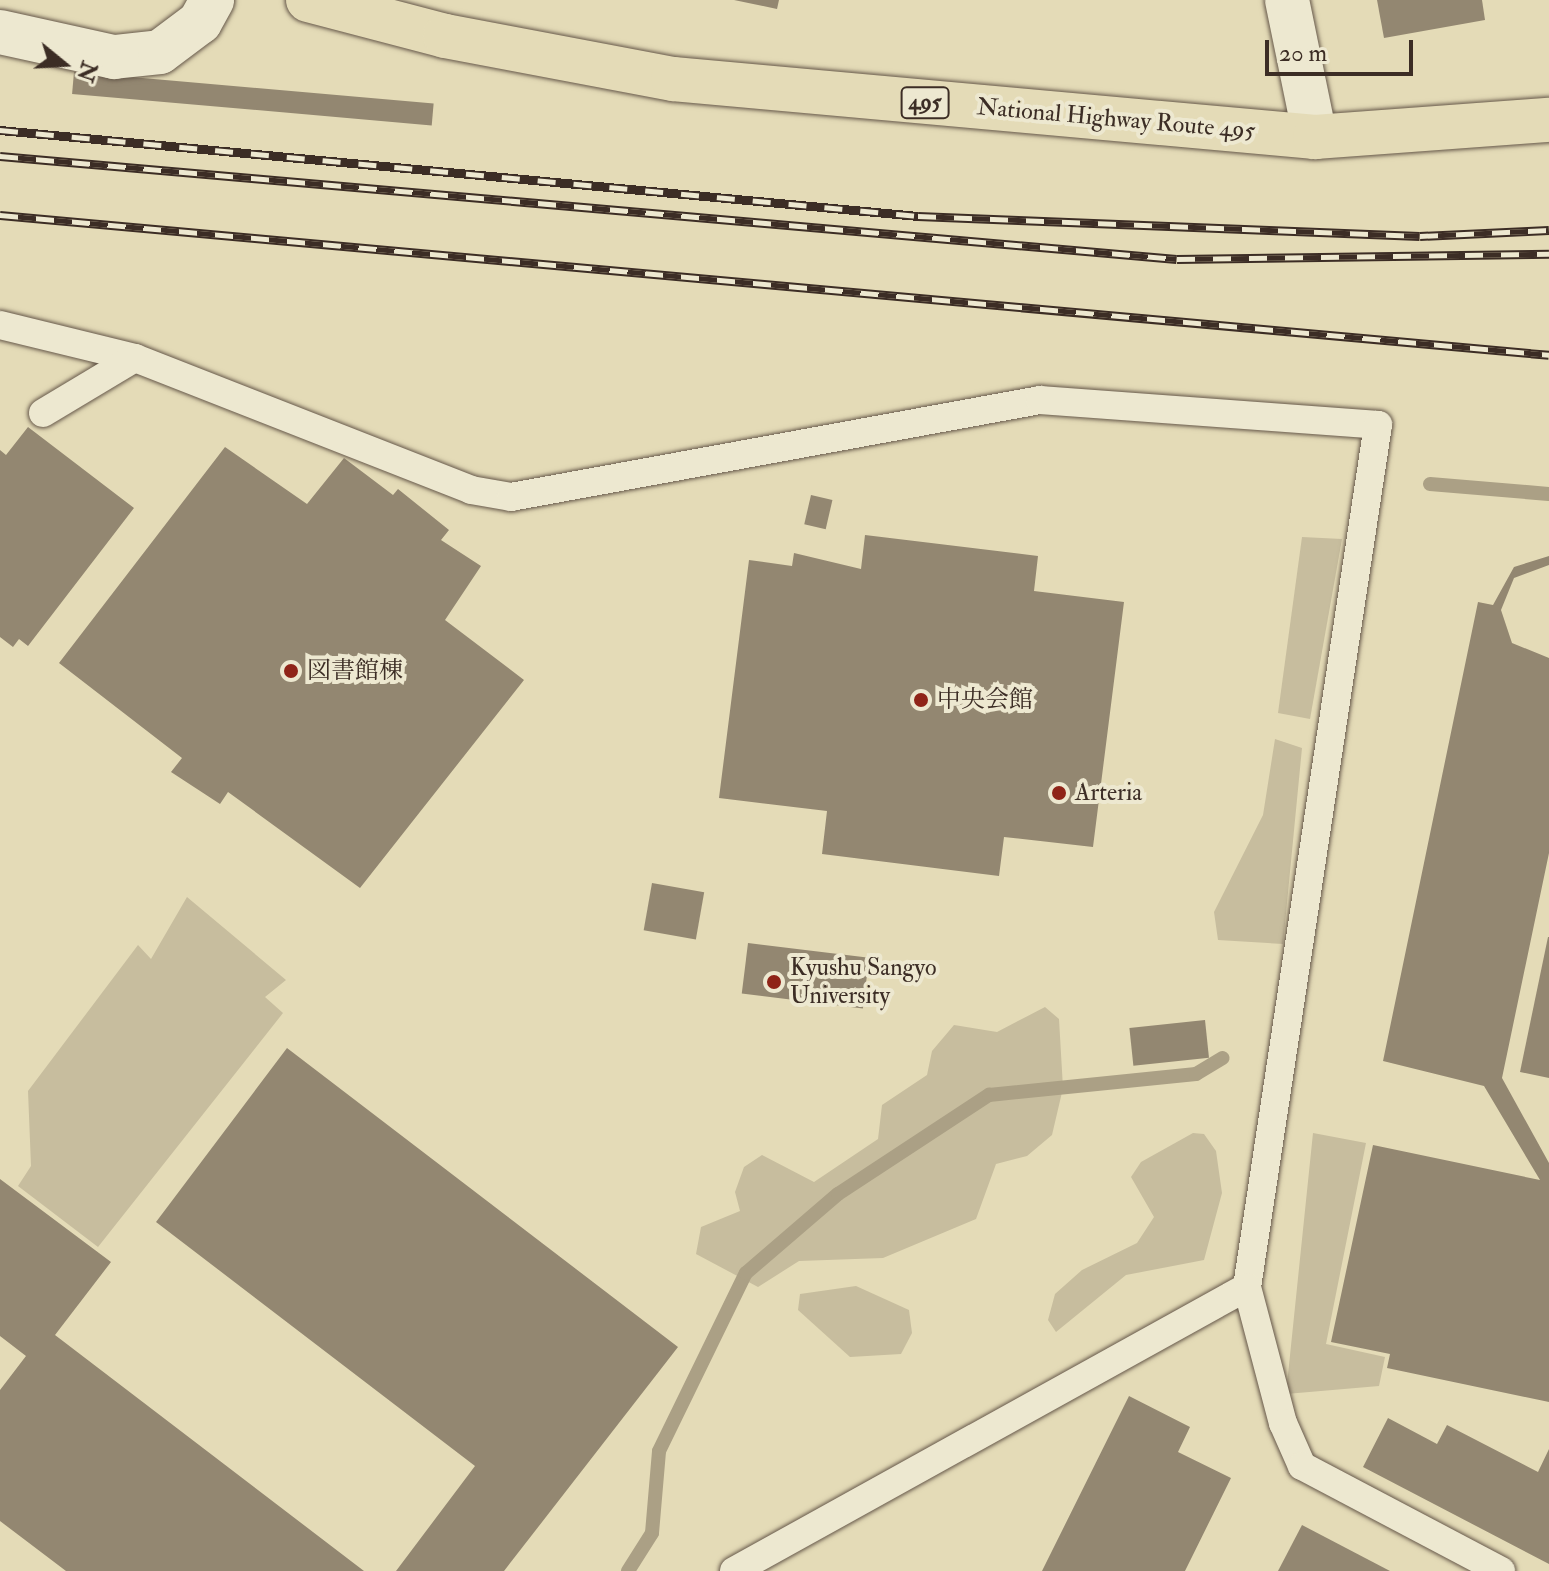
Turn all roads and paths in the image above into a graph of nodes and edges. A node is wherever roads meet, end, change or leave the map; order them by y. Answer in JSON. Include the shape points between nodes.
{"nodes":[{"id":1,"x":212,"y":0,"type":"edge"},
{"id":2,"x":308,"y":0,"type":"edge"},
{"id":3,"x":1287,"y":0,"type":"edge"},
{"id":4,"x":0,"y":32,"type":"edge"},
{"id":5,"x":1549,"y":120,"type":"edge"},
{"id":6,"x":1315,"y":137,"type":"junction"},
{"id":7,"x":0,"y":325,"type":"edge"},
{"id":8,"x":135,"y":358,"type":"junction"},
{"id":9,"x":43,"y":413,"type":"dead end"},
{"id":10,"x":1247,"y":1287,"type":"junction"},
{"id":11,"x":734,"y":1571,"type":"edge"},
{"id":12,"x":1501,"y":1571,"type":"edge"}],
"edges":[{"from":1,"to":4,"type":"street","via":[[200,22],[160,52],[114,57]]},
{"from":2,"to":6,"type":"highway","name":"National Highway Route 495","number":"495","via":[[445,36],[673,79]]},
{"from":3,"to":6,"type":"street"},
{"from":5,"to":6,"type":"highway","name":"National Highway Route 495","number":"495"},
{"from":7,"to":8,"type":"lane"},
{"from":8,"to":9,"type":"lane"},
{"from":8,"to":10,"type":"lane","via":[[471,490],[511,497],[1040,400],[1378,425]]},
{"from":10,"to":11,"type":"lane"},
{"from":10,"to":12,"type":"lane","via":[[1283,1423],[1302,1466]]}]}
